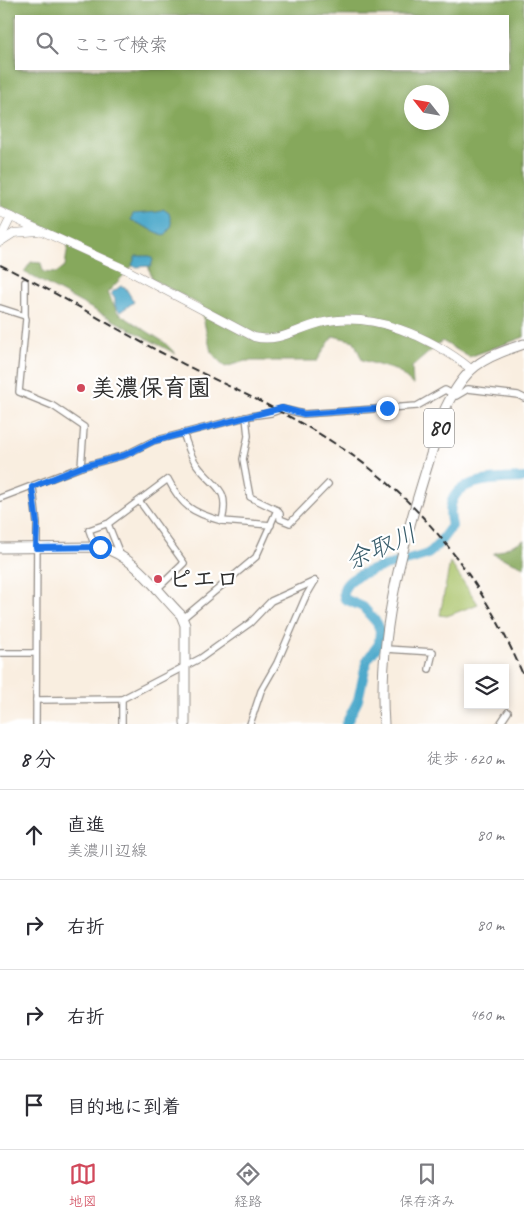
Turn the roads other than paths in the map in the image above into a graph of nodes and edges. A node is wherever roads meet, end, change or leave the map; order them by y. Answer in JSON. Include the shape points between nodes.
{"nodes":[{"id":1,"x":0,"y":212,"type":"edge"},
{"id":2,"x":11,"y":217,"type":"junction"},
{"id":3,"x":42,"y":231,"type":"junction"},
{"id":4,"x":0,"y":240,"type":"edge"},
{"id":5,"x":25,"y":282,"type":"dead end"},
{"id":6,"x":0,"y":308,"type":"edge"},
{"id":7,"x":25,"y":316,"type":"junction"},
{"id":8,"x":524,"y":344,"type":"edge"},
{"id":9,"x":471,"y":369,"type":"junction"},
{"id":10,"x":452,"y":393,"type":"junction"},
{"id":11,"x":524,"y":398,"type":"edge"},
{"id":12,"x":246,"y":417,"type":"junction"},
{"id":13,"x":183,"y":433,"type":"junction"},
{"id":14,"x":81,"y":467,"type":"junction"},
{"id":15,"x":328,"y":484,"type":"dead end"},
{"id":16,"x":32,"y":487,"type":"junction"},
{"id":17,"x":0,"y":498,"type":"edge"},
{"id":18,"x":140,"y":502,"type":"junction"},
{"id":19,"x":277,"y":510,"type":"junction"},
{"id":20,"x":222,"y":521,"type":"junction"},
{"id":21,"x":108,"y":524,"type":"junction"},
{"id":22,"x":270,"y":525,"type":"junction"},
{"id":23,"x":95,"y":547,"type":"junction"},
{"id":24,"x":0,"y":548,"type":"edge"},
{"id":25,"x":36,"y":548,"type":"junction"},
{"id":26,"x":120,"y":554,"type":"junction"},
{"id":27,"x":156,"y":590,"type":"junction"},
{"id":28,"x":182,"y":619,"type":"junction"},
{"id":29,"x":386,"y":649,"type":"junction"},
{"id":30,"x":0,"y":653,"type":"edge"},
{"id":31,"x":36,"y":653,"type":"junction"},
{"id":32,"x":185,"y":668,"type":"junction"},
{"id":33,"x":429,"y":669,"type":"dead end"},
{"id":34,"x":122,"y":699,"type":"junction"},
{"id":35,"x":36,"y":700,"type":"junction"},
{"id":36,"x":508,"y":712,"type":"dead end"},
{"id":37,"x":36,"y":724,"type":"edge"},
{"id":38,"x":122,"y":724,"type":"edge"},
{"id":39,"x":185,"y":724,"type":"edge"},
{"id":40,"x":250,"y":724,"type":"edge"},
{"id":41,"x":384,"y":724,"type":"edge"},
{"id":42,"x":500,"y":724,"type":"edge"}],
"edges":[{"from":1,"to":2,"type":"street"},
{"from":2,"to":3,"type":"street"},
{"from":2,"to":4,"type":"street"},
{"from":3,"to":4,"type":"street","via":[[27,230]]},
{"from":3,"to":9,"type":"street","via":[[125,269],[254,337],[266,340],[279,338],[333,321],[378,324],[417,336]]},
{"from":5,"to":7,"type":"street"},
{"from":6,"to":7,"type":"street"},
{"from":7,"to":14,"type":"street","via":[[19,392],[53,406],[84,427]]},
{"from":8,"to":9,"type":"main road","number":"80","via":[[493,354]]},
{"from":9,"to":10,"type":"main road","number":"80"},
{"from":10,"to":11,"type":"street","via":[[456,396],[468,389]]},
{"from":10,"to":12,"type":"street","via":[[445,390],[417,406],[304,414],[282,408]]},
{"from":10,"to":29,"type":"main road","number":"80","via":[[397,572]]},
{"from":12,"to":13,"type":"street"},
{"from":12,"to":19,"type":"street","via":[[248,436],[243,459],[250,497]]},
{"from":13,"to":14,"type":"street","via":[[154,441],[125,455]]},
{"from":13,"to":20,"type":"street","via":[[196,464],[224,495],[226,503]]},
{"from":14,"to":16,"type":"street"},
{"from":15,"to":19,"type":"street","via":[[290,523],[280,519]]},
{"from":16,"to":17,"type":"street"},
{"from":16,"to":25,"type":"street","via":[[37,524]]},
{"from":18,"to":20,"type":"street","via":[[168,479],[177,498],[188,508]]},
{"from":18,"to":21,"type":"street"},
{"from":18,"to":27,"type":"street","via":[[184,563]]},
{"from":19,"to":22,"type":"street"},
{"from":20,"to":22,"type":"street"},
{"from":21,"to":23,"type":"street","via":[[89,530]]},
{"from":21,"to":26,"type":"street"},
{"from":22,"to":28,"type":"street","via":[[256,557]]},
{"from":23,"to":25,"type":"main road"},
{"from":23,"to":26,"type":"main road"},
{"from":24,"to":25,"type":"main road"},
{"from":25,"to":31,"type":"street"},
{"from":26,"to":27,"type":"main road"},
{"from":27,"to":28,"type":"main road"},
{"from":28,"to":32,"type":"main road","via":[[186,639]]},
{"from":29,"to":33,"type":"street","via":[[433,652]]},
{"from":29,"to":41,"type":"main road","number":"80"},
{"from":30,"to":31,"type":"street"},
{"from":31,"to":35,"type":"street"},
{"from":32,"to":34,"type":"street"},
{"from":32,"to":39,"type":"main road"},
{"from":32,"to":40,"type":"street","via":[[250,624],[271,601],[315,582],[261,691]]},
{"from":34,"to":35,"type":"street"},
{"from":34,"to":38,"type":"street"},
{"from":35,"to":37,"type":"street"},
{"from":36,"to":42,"type":"street"}]}
